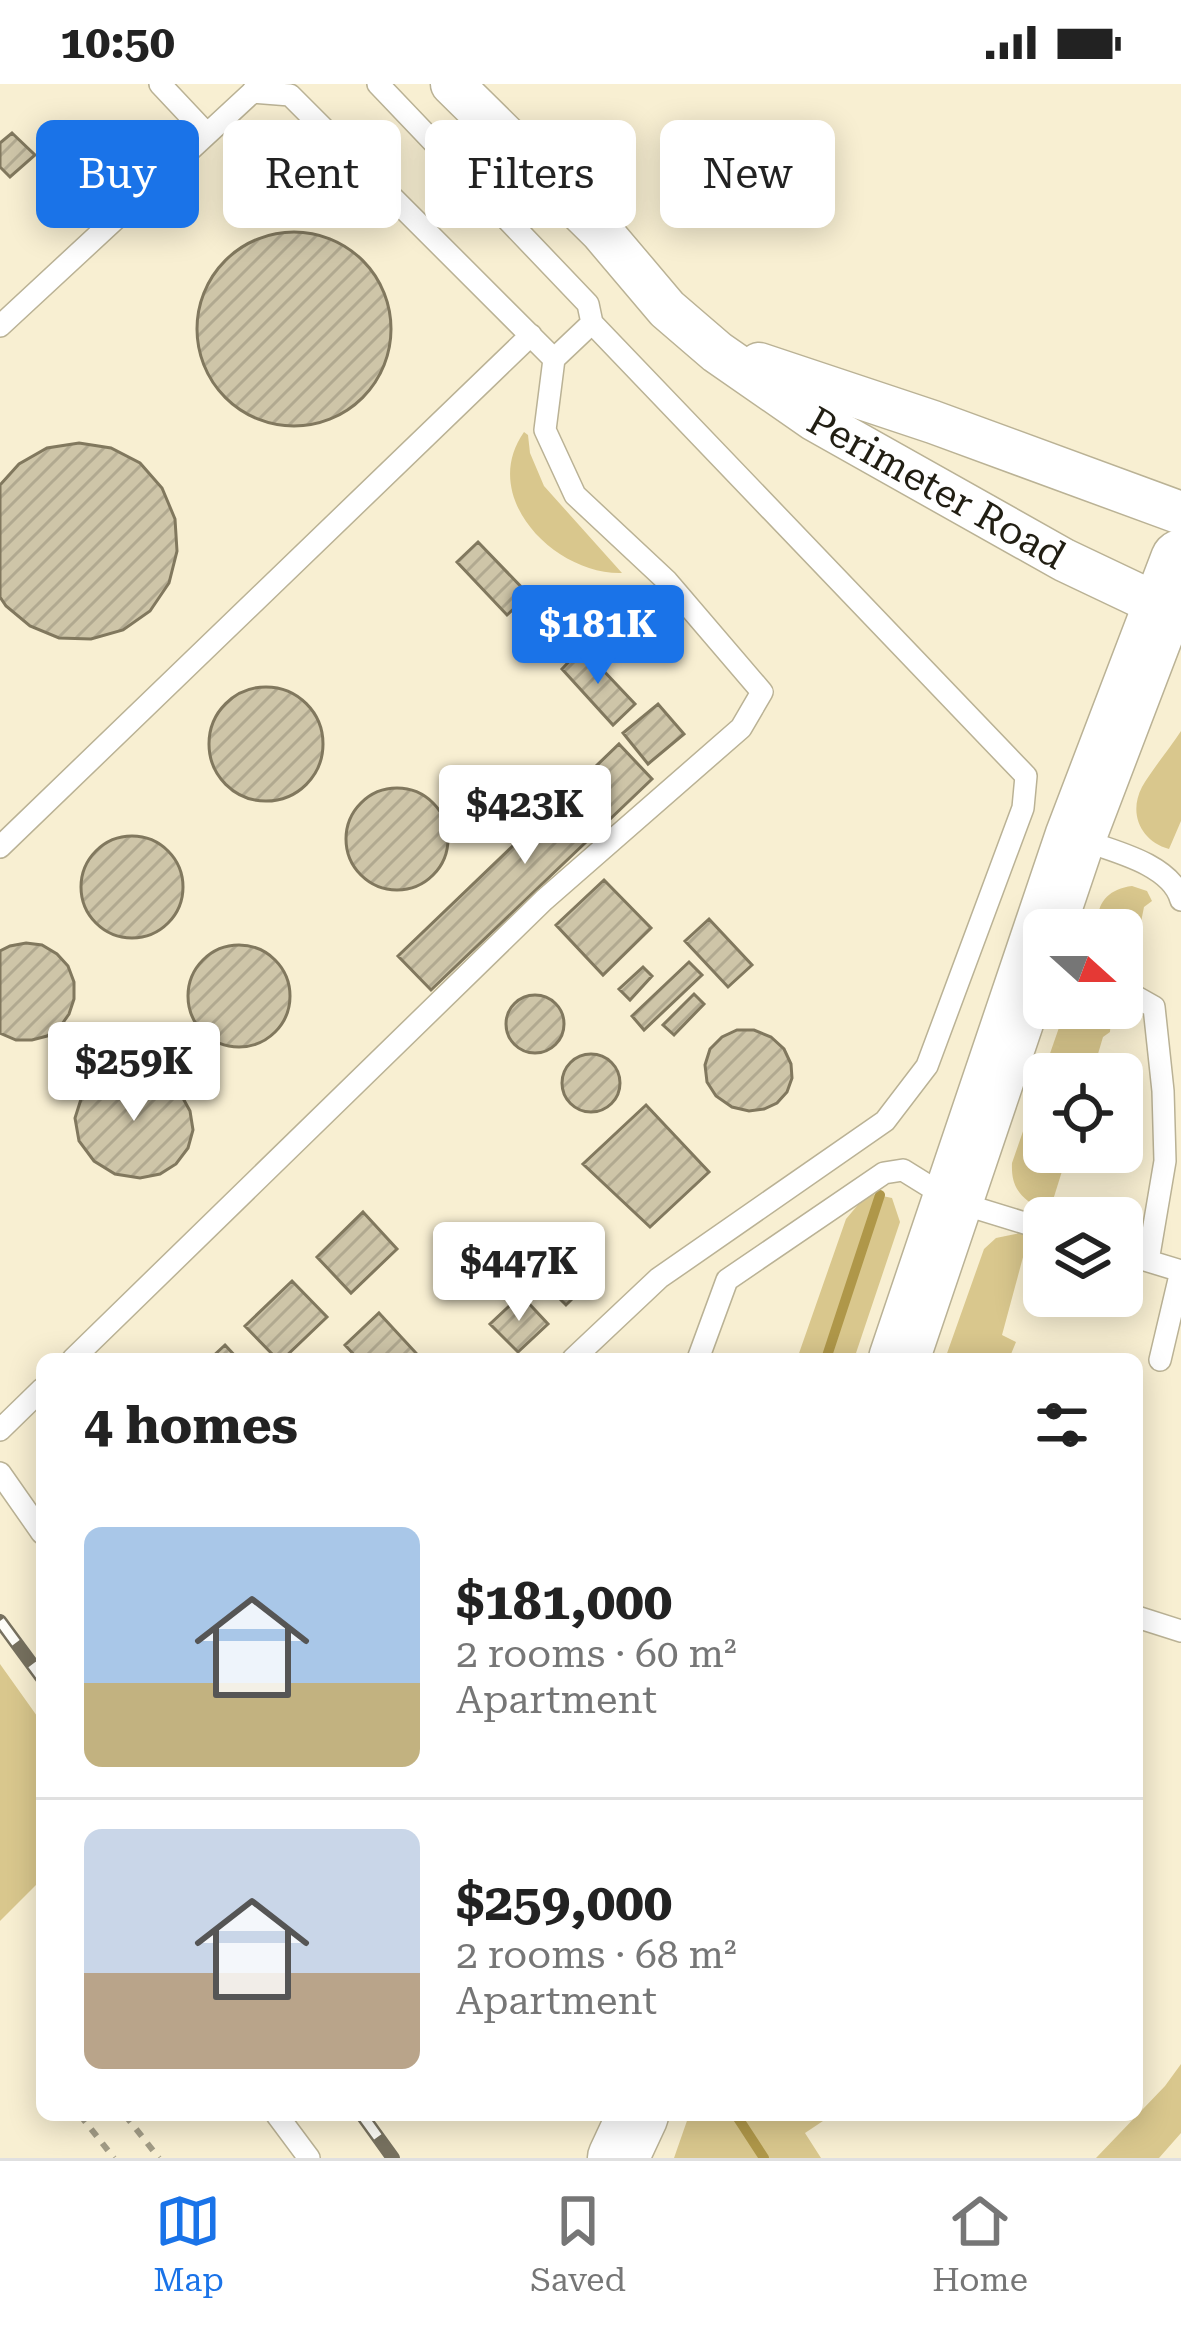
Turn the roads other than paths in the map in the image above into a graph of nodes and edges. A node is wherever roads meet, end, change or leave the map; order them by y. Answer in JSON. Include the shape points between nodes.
{"nodes":[{"id":1,"x":160,"y":84,"type":"edge"},
{"id":2,"x":378,"y":84,"type":"edge"},
{"id":3,"x":452,"y":84,"type":"edge"},
{"id":4,"x":257,"y":88,"type":"edge"},
{"id":5,"x":207,"y":134,"type":"junction"},
{"id":6,"x":592,"y":323,"type":"junction"},
{"id":7,"x":0,"y":326,"type":"edge"},
{"id":8,"x":531,"y":335,"type":"junction"},
{"id":9,"x":717,"y":352,"type":"junction"},
{"id":10,"x":554,"y":358,"type":"junction"},
{"id":11,"x":1181,"y":513,"type":"edge"},
{"id":12,"x":1172,"y":584,"type":"edge"},
{"id":13,"x":1076,"y":838,"type":"junction"},
{"id":14,"x":0,"y":847,"type":"edge"},
{"id":15,"x":1180,"y":893,"type":"edge"},
{"id":16,"x":1054,"y":909,"type":"edge"},
{"id":17,"x":1143,"y":1001,"type":"edge"},
{"id":18,"x":1023,"y":1002,"type":"edge"},
{"id":19,"x":953,"y":1201,"type":"junction"},
{"id":20,"x":1023,"y":1223,"type":"edge"},
{"id":21,"x":1143,"y":1259,"type":"edge"},
{"id":22,"x":1148,"y":1261,"type":"junction"},
{"id":23,"x":1181,"y":1270,"type":"edge"},
{"id":24,"x":79,"y":1353,"type":"edge"},
{"id":25,"x":578,"y":1353,"type":"edge"},
{"id":26,"x":700,"y":1353,"type":"edge"},
{"id":27,"x":901,"y":1353,"type":"edge"},
{"id":28,"x":1160,"y":1360,"type":"dead end"},
{"id":29,"x":36,"y":1395,"type":"edge"},
{"id":30,"x":0,"y":1430,"type":"edge"},
{"id":31,"x":0,"y":1473,"type":"edge"},
{"id":32,"x":36,"y":1524,"type":"edge"},
{"id":33,"x":1143,"y":1618,"type":"edge"},
{"id":34,"x":1181,"y":1630,"type":"edge"},
{"id":35,"x":281,"y":2121,"type":"edge"},
{"id":36,"x":309,"y":2158,"type":"edge"}],
"edges":[{"from":1,"to":5,"type":"lane"},
{"from":2,"to":6,"type":"lane","via":[[588,304]]},
{"from":3,"to":9,"type":"street","name":"Perimeter Road"},
{"from":4,"to":5,"type":"lane"},
{"from":4,"to":8,"type":"lane","via":[[290,94]]},
{"from":5,"to":7,"type":"lane"},
{"from":6,"to":10,"type":"lane"},
{"from":6,"to":25,"type":"lane","via":[[1026,776],[1023,808],[927,1066],[884,1121],[659,1278]]},
{"from":8,"to":10,"type":"lane"},
{"from":8,"to":14,"type":"lane"},
{"from":9,"to":11,"type":"street","name":"Perimeter Road"},
{"from":9,"to":12,"type":"street","name":"Perimeter Road","via":[[815,420],[1064,560]]},
{"from":10,"to":24,"type":"lane","via":[[545,430],[575,495],[667,581],[762,692],[741,728],[544,900]]},
{"from":12,"to":13,"type":"street"},
{"from":13,"to":15,"type":"lane","via":[[1160,869]]},
{"from":13,"to":16,"type":"street"},
{"from":17,"to":22,"type":"lane","via":[[1154,1007],[1165,1162]]},
{"from":18,"to":19,"type":"street"},
{"from":19,"to":20,"type":"lane"},
{"from":19,"to":26,"type":"lane","via":[[903,1170],[861,1186],[727,1280]]},
{"from":19,"to":27,"type":"street"},
{"from":21,"to":22,"type":"lane"},
{"from":22,"to":23,"type":"lane"},
{"from":23,"to":28,"type":"lane"},
{"from":29,"to":30,"type":"lane"},
{"from":31,"to":32,"type":"lane"},
{"from":33,"to":34,"type":"lane"},
{"from":35,"to":36,"type":"lane"}]}
